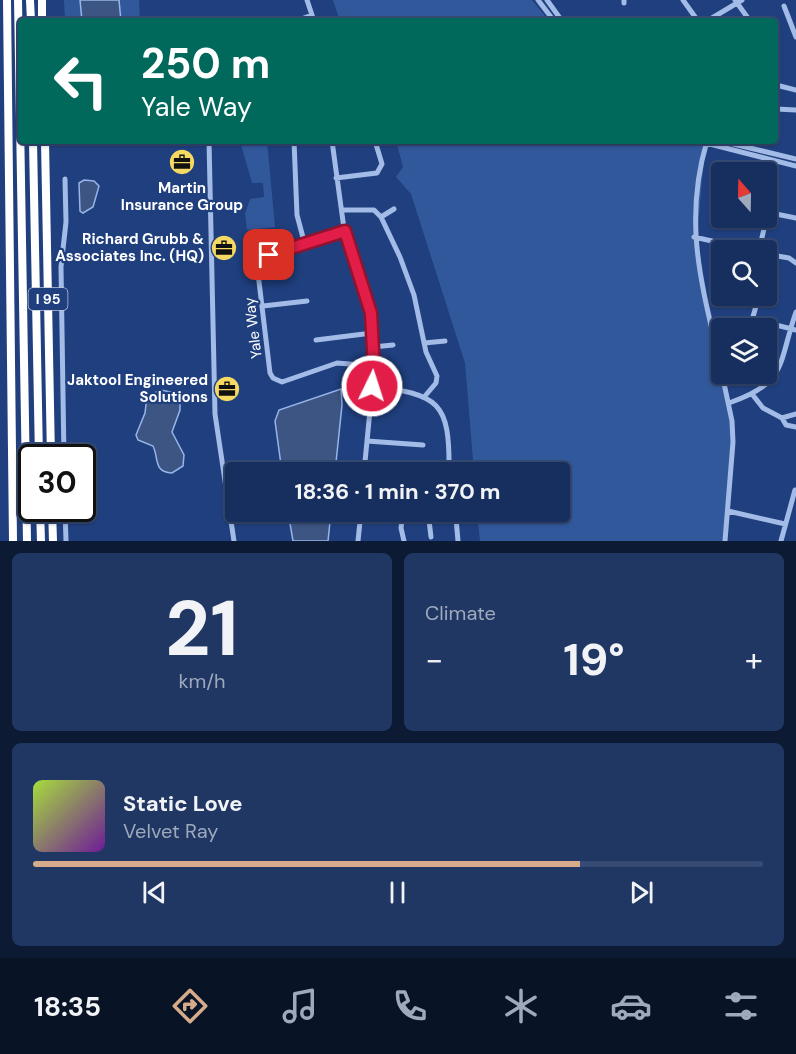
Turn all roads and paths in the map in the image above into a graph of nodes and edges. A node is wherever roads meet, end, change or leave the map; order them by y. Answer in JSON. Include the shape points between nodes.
{"nodes":[{"id":1,"x":7,"y":0,"type":"edge"},
{"id":2,"x":18,"y":0,"type":"edge"},
{"id":3,"x":30,"y":0,"type":"edge"},
{"id":4,"x":42,"y":0,"type":"edge"},
{"id":5,"x":307,"y":0,"type":"edge"},
{"id":6,"x":538,"y":0,"type":"edge"},
{"id":7,"x":547,"y":0,"type":"edge"},
{"id":8,"x":683,"y":0,"type":"edge"},
{"id":9,"x":738,"y":1,"type":"edge"},
{"id":10,"x":784,"y":6,"type":"dead end"},
{"id":11,"x":18,"y":18,"type":"edge"},
{"id":12,"x":31,"y":18,"type":"edge"},
{"id":13,"x":42,"y":18,"type":"edge"},
{"id":14,"x":313,"y":18,"type":"edge"},
{"id":15,"x":552,"y":18,"type":"edge"},
{"id":16,"x":560,"y":18,"type":"edge"},
{"id":17,"x":696,"y":18,"type":"edge"},
{"id":18,"x":712,"y":18,"type":"edge"},
{"id":19,"x":748,"y":18,"type":"edge"},
{"id":20,"x":796,"y":37,"type":"edge"},
{"id":21,"x":778,"y":86,"type":"edge"},
{"id":22,"x":796,"y":90,"type":"edge"},
{"id":23,"x":778,"y":109,"type":"edge"},
{"id":24,"x":796,"y":111,"type":"edge"},
{"id":25,"x":20,"y":144,"type":"edge"},
{"id":26,"x":33,"y":144,"type":"edge"},
{"id":27,"x":45,"y":144,"type":"edge"},
{"id":28,"x":209,"y":144,"type":"edge"},
{"id":29,"x":294,"y":144,"type":"edge"},
{"id":30,"x":332,"y":144,"type":"edge"},
{"id":31,"x":376,"y":144,"type":"edge"},
{"id":32,"x":706,"y":144,"type":"edge"},
{"id":33,"x":714,"y":144,"type":"edge"},
{"id":34,"x":734,"y":144,"type":"edge"},
{"id":35,"x":796,"y":159,"type":"edge"},
{"id":36,"x":796,"y":166,"type":"edge"},
{"id":37,"x":336,"y":178,"type":"junction"},
{"id":38,"x":65,"y":179,"type":"dead end"},
{"id":39,"x":394,"y":209,"type":"dead end"},
{"id":40,"x":342,"y":210,"type":"junction"},
{"id":41,"x":777,"y":214,"type":"edge"},
{"id":42,"x":381,"y":217,"type":"junction"},
{"id":43,"x":796,"y":218,"type":"edge"},
{"id":44,"x":345,"y":231,"type":"junction"},
{"id":45,"x":694,"y":237,"type":"junction"},
{"id":46,"x":711,"y":241,"type":"edge"},
{"id":47,"x":305,"y":245,"type":"junction"},
{"id":48,"x":777,"y":256,"type":"edge"},
{"id":49,"x":796,"y":263,"type":"edge"},
{"id":50,"x":308,"y":301,"type":"dead end"},
{"id":51,"x":263,"y":306,"type":"junction"},
{"id":52,"x":796,"y":312,"type":"edge"},
{"id":53,"x":777,"y":325,"type":"edge"},
{"id":54,"x":711,"y":326,"type":"edge"},
{"id":55,"x":793,"y":329,"type":"edge"},
{"id":56,"x":372,"y":333,"type":"junction"},
{"id":57,"x":316,"y":340,"type":"dead end"},
{"id":58,"x":445,"y":340,"type":"dead end"},
{"id":59,"x":424,"y":343,"type":"junction"},
{"id":60,"x":393,"y":345,"type":"dead end"},
{"id":61,"x":374,"y":347,"type":"junction"},
{"id":62,"x":374,"y":366,"type":"junction"},
{"id":63,"x":725,"y":384,"type":"edge"},
{"id":64,"x":372,"y":386,"type":"junction"},
{"id":65,"x":752,"y":394,"type":"junction"},
{"id":66,"x":425,"y":396,"type":"junction"},
{"id":67,"x":729,"y":403,"type":"junction"},
{"id":68,"x":796,"y":414,"type":"edge"},
{"id":69,"x":782,"y":418,"type":"junction"},
{"id":70,"x":796,"y":427,"type":"edge"},
{"id":71,"x":367,"y":441,"type":"junction"},
{"id":72,"x":39,"y":444,"type":"edge"},
{"id":73,"x":51,"y":444,"type":"edge"},
{"id":74,"x":64,"y":444,"type":"edge"},
{"id":75,"x":423,"y":445,"type":"dead end"},
{"id":76,"x":365,"y":462,"type":"edge"},
{"id":77,"x":449,"y":462,"type":"edge"},
{"id":78,"x":795,"y":490,"type":"edge"},
{"id":79,"x":728,"y":511,"type":"junction"},
{"id":80,"x":40,"y":522,"type":"edge"},
{"id":81,"x":52,"y":522,"type":"edge"},
{"id":82,"x":65,"y":522,"type":"edge"},
{"id":83,"x":360,"y":522,"type":"edge"},
{"id":84,"x":402,"y":522,"type":"edge"},
{"id":85,"x":429,"y":522,"type":"edge"},
{"id":86,"x":456,"y":522,"type":"edge"},
{"id":87,"x":785,"y":524,"type":"junction"},
{"id":88,"x":431,"y":537,"type":"dead end"},
{"id":89,"x":13,"y":541,"type":"edge"},
{"id":90,"x":27,"y":541,"type":"edge"},
{"id":91,"x":41,"y":541,"type":"edge"},
{"id":92,"x":52,"y":541,"type":"edge"},
{"id":93,"x":66,"y":541,"type":"edge"},
{"id":94,"x":234,"y":541,"type":"edge"},
{"id":95,"x":358,"y":541,"type":"edge"},
{"id":96,"x":404,"y":541,"type":"edge"},
{"id":97,"x":458,"y":541,"type":"edge"},
{"id":98,"x":725,"y":541,"type":"edge"},
{"id":99,"x":781,"y":541,"type":"edge"}],
"edges":[{"from":1,"to":89,"type":"highway","number":"I 95"},
{"from":2,"to":11,"type":"highway","number":"I 95"},
{"from":3,"to":12,"type":"highway"},
{"from":4,"to":13,"type":"highway"},
{"from":5,"to":14,"type":"street"},
{"from":6,"to":15,"type":"street"},
{"from":7,"to":16,"type":"street"},
{"from":8,"to":17,"type":"street"},
{"from":9,"to":18,"type":"street"},
{"from":9,"to":19,"type":"street"},
{"from":10,"to":20,"type":"street"},
{"from":21,"to":22,"type":"street"},
{"from":23,"to":24,"type":"street"},
{"from":25,"to":90,"type":"highway","number":"I 95"},
{"from":26,"to":72,"type":"highway","number":"I 95"},
{"from":27,"to":73,"type":"highway","number":"I 95"},
{"from":28,"to":94,"type":"street","via":[[215,414]]},
{"from":29,"to":47,"type":"street","via":[[297,215]]},
{"from":30,"to":37,"type":"street"},
{"from":31,"to":37,"type":"street","via":[[382,164],[377,173]]},
{"from":32,"to":45,"type":"street","via":[[698,171]]},
{"from":33,"to":36,"type":"street"},
{"from":34,"to":35,"type":"street"},
{"from":37,"to":40,"type":"street"},
{"from":38,"to":74,"type":"street","via":[[66,222],[60,267]]},
{"from":39,"to":42,"type":"street"},
{"from":40,"to":42,"type":"street","via":[[374,210]]},
{"from":40,"to":44,"type":"street"},
{"from":41,"to":43,"type":"street"},
{"from":42,"to":59,"type":"street","via":[[414,295]]},
{"from":44,"to":47,"type":"street","name":"Yale Way"},
{"from":44,"to":56,"type":"street","via":[[351,258],[368,298]]},
{"from":45,"to":46,"type":"street"},
{"from":45,"to":54,"type":"street"},
{"from":47,"to":51,"type":"street","name":"Yale Way","via":[[260,260],[257,265]]},
{"from":48,"to":49,"type":"street"},
{"from":50,"to":51,"type":"street"},
{"from":51,"to":62,"type":"street","name":"Yale Way","via":[[270,373],[277,381],[337,363]]},
{"from":52,"to":55,"type":"street"},
{"from":53,"to":55,"type":"street"},
{"from":55,"to":65,"type":"street","via":[[778,373]]},
{"from":56,"to":57,"type":"street"},
{"from":56,"to":61,"type":"street"},
{"from":58,"to":59,"type":"street"},
{"from":59,"to":66,"type":"street","via":[[437,376]]},
{"from":60,"to":61,"type":"street"},
{"from":61,"to":62,"type":"street"},
{"from":62,"to":64,"type":"street"},
{"from":63,"to":67,"type":"street"},
{"from":64,"to":66,"type":"street"},
{"from":64,"to":71,"type":"street"},
{"from":65,"to":67,"type":"street"},
{"from":65,"to":69,"type":"street","via":[[763,408]]},
{"from":66,"to":77,"type":"street","via":[[444,417]]},
{"from":67,"to":79,"type":"street","via":[[733,442]]},
{"from":68,"to":69,"type":"street"},
{"from":69,"to":70,"type":"street"},
{"from":71,"to":75,"type":"street"},
{"from":71,"to":76,"type":"street"},
{"from":78,"to":87,"type":"street"},
{"from":79,"to":87,"type":"street"},
{"from":79,"to":98,"type":"street"},
{"from":80,"to":91,"type":"highway"},
{"from":81,"to":92,"type":"highway"},
{"from":82,"to":93,"type":"street"},
{"from":83,"to":95,"type":"street"},
{"from":84,"to":96,"type":"street"},
{"from":85,"to":88,"type":"street"},
{"from":86,"to":97,"type":"street"},
{"from":87,"to":99,"type":"street"}]}
